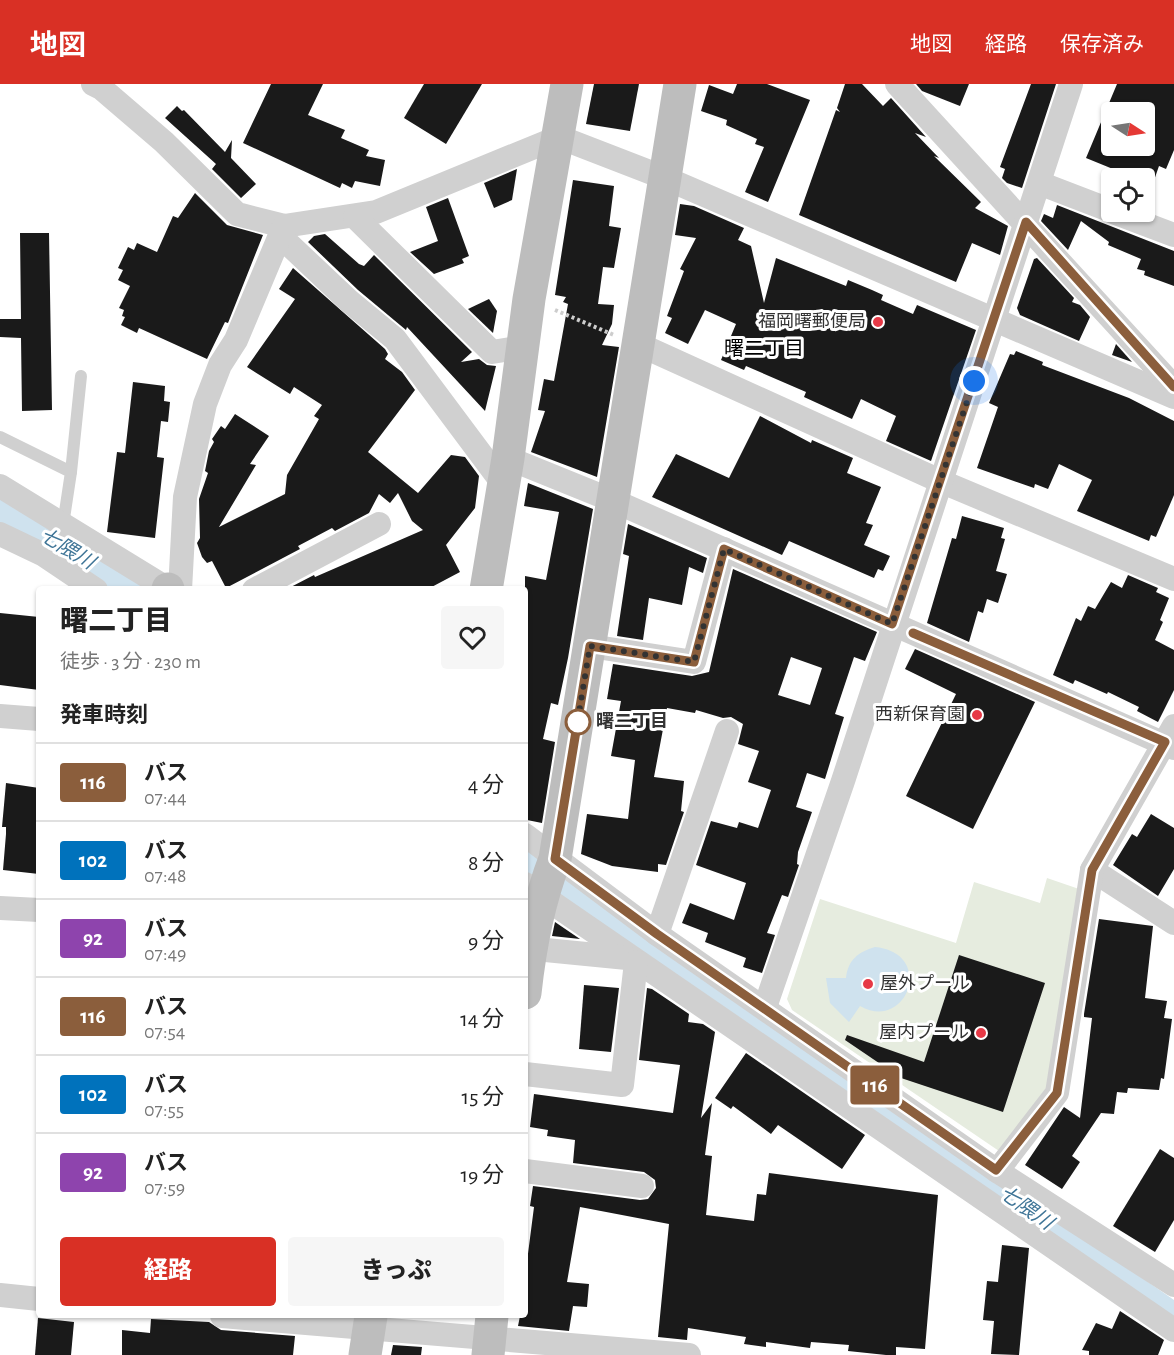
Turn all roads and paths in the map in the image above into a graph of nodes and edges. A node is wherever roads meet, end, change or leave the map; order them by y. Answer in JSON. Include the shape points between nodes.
{"nodes":[{"id":1,"x":93,"y":84,"type":"edge"},
{"id":2,"x":567,"y":84,"type":"edge"},
{"id":3,"x":680,"y":84,"type":"edge"},
{"id":4,"x":897,"y":84,"type":"edge"},
{"id":5,"x":1071,"y":84,"type":"edge"},
{"id":6,"x":559,"y":137,"type":"junction"},
{"id":7,"x":665,"y":178,"type":"junction"},
{"id":8,"x":1039,"y":183,"type":"junction"},
{"id":9,"x":1101,"y":207,"type":"edge"},
{"id":10,"x":355,"y":217,"type":"junction"},
{"id":11,"x":1026,"y":222,"type":"junction"},
{"id":12,"x":1140,"y":222,"type":"edge"},
{"id":13,"x":282,"y":231,"type":"junction"},
{"id":14,"x":1174,"y":235,"type":"edge"},
{"id":15,"x":529,"y":299,"type":"junction"},
{"id":16,"x":995,"y":321,"type":"junction"},
{"id":17,"x":638,"y":344,"type":"junction"},
{"id":18,"x":524,"y":347,"type":"junction"},
{"id":19,"x":81,"y":376,"type":"dead end"},
{"id":20,"x":1174,"y":387,"type":"edge"},
{"id":21,"x":1174,"y":397,"type":"edge"},
{"id":22,"x":0,"y":437,"type":"edge"},
{"id":23,"x":71,"y":472,"type":"junction"},
{"id":24,"x":506,"y":472,"type":"junction"},
{"id":25,"x":940,"y":481,"type":"junction"},
{"id":26,"x":0,"y":486,"type":"edge"},
{"id":27,"x":614,"y":501,"type":"junction"},
{"id":28,"x":379,"y":524,"type":"dead end"},
{"id":29,"x":63,"y":525,"type":"junction"},
{"id":30,"x":0,"y":534,"type":"edge"},
{"id":31,"x":724,"y":549,"type":"junction"},
{"id":32,"x":1174,"y":579,"type":"edge"},
{"id":33,"x":90,"y":586,"type":"edge"},
{"id":34,"x":163,"y":586,"type":"edge"},
{"id":35,"x":180,"y":586,"type":"edge"},
{"id":36,"x":262,"y":586,"type":"edge"},
{"id":37,"x":487,"y":586,"type":"edge"},
{"id":38,"x":892,"y":624,"type":"junction"},
{"id":39,"x":590,"y":646,"type":"junction"},
{"id":40,"x":0,"y":716,"type":"edge"},
{"id":41,"x":36,"y":719,"type":"edge"},
{"id":42,"x":727,"y":731,"type":"dead end"},
{"id":43,"x":1171,"y":739,"type":"edge"},
{"id":44,"x":528,"y":842,"type":"edge"},
{"id":45,"x":1092,"y":870,"type":"junction"},
{"id":46,"x":543,"y":880,"type":"edge"},
{"id":47,"x":0,"y":908,"type":"edge"},
{"id":48,"x":36,"y":910,"type":"edge"},
{"id":49,"x":1174,"y":923,"type":"edge"},
{"id":50,"x":657,"y":934,"type":"junction"},
{"id":51,"x":528,"y":948,"type":"edge"},
{"id":52,"x":633,"y":960,"type":"junction"},
{"id":53,"x":765,"y":1007,"type":"junction"},
{"id":54,"x":528,"y":1074,"type":"edge"},
{"id":55,"x":996,"y":1170,"type":"junction"},
{"id":56,"x":528,"y":1171,"type":"edge"},
{"id":57,"x":642,"y":1186,"type":"dead end"},
{"id":58,"x":1174,"y":1285,"type":"edge"},
{"id":59,"x":0,"y":1295,"type":"edge"},
{"id":60,"x":36,"y":1299,"type":"edge"},
{"id":61,"x":239,"y":1318,"type":"edge"},
{"id":62,"x":1174,"y":1330,"type":"edge"},
{"id":63,"x":368,"y":1333,"type":"edge"},
{"id":64,"x":490,"y":1336,"type":"edge"},
{"id":65,"x":689,"y":1355,"type":"edge"}],
"edges":[{"from":1,"to":13,"type":"street","via":[[164,142],[237,214]]},
{"from":2,"to":6,"type":"street"},
{"from":3,"to":7,"type":"street"},
{"from":4,"to":11,"type":"street"},
{"from":5,"to":8,"type":"street"},
{"from":6,"to":7,"type":"street"},
{"from":6,"to":10,"type":"street","via":[[376,212]]},
{"from":6,"to":15,"type":"street"},
{"from":7,"to":16,"type":"street"},
{"from":7,"to":17,"type":"street"},
{"from":8,"to":9,"type":"street"},
{"from":8,"to":11,"type":"street"},
{"from":10,"to":13,"type":"street"},
{"from":10,"to":18,"type":"street","via":[[492,352]]},
{"from":11,"to":16,"type":"street"},
{"from":11,"to":20,"type":"street"},
{"from":12,"to":14,"type":"street"},
{"from":13,"to":24,"type":"street","via":[[349,301],[395,339]]},
{"from":13,"to":35,"type":"street","via":[[205,404],[185,497]]},
{"from":15,"to":17,"type":"path"},
{"from":15,"to":18,"type":"street"},
{"from":16,"to":21,"type":"street"},
{"from":16,"to":25,"type":"street"},
{"from":17,"to":25,"type":"street"},
{"from":17,"to":27,"type":"street"},
{"from":18,"to":24,"type":"street"},
{"from":19,"to":23,"type":"lane"},
{"from":22,"to":23,"type":"lane"},
{"from":23,"to":29,"type":"lane"},
{"from":24,"to":27,"type":"street"},
{"from":24,"to":37,"type":"street"},
{"from":25,"to":32,"type":"street"},
{"from":25,"to":38,"type":"street"},
{"from":26,"to":29,"type":"street"},
{"from":27,"to":31,"type":"street"},
{"from":27,"to":39,"type":"street"},
{"from":28,"to":36,"type":"street"},
{"from":29,"to":34,"type":"street"},
{"from":30,"to":33,"type":"street","via":[[44,555]]},
{"from":31,"to":38,"type":"street"},
{"from":31,"to":39,"type":"street","via":[[694,662]]},
{"from":38,"to":43,"type":"street"},
{"from":38,"to":53,"type":"street"},
{"from":39,"to":46,"type":"street"},
{"from":40,"to":41,"type":"street"},
{"from":42,"to":50,"type":"street"},
{"from":43,"to":45,"type":"street"},
{"from":44,"to":46,"type":"street"},
{"from":45,"to":49,"type":"street"},
{"from":45,"to":55,"type":"street","via":[[1057,1093]]},
{"from":46,"to":50,"type":"street"},
{"from":46,"to":51,"type":"street"},
{"from":46,"to":52,"type":"street"},
{"from":47,"to":48,"type":"street"},
{"from":50,"to":53,"type":"street"},
{"from":51,"to":52,"type":"street"},
{"from":52,"to":54,"type":"street","via":[[622,1085]]},
{"from":52,"to":62,"type":"street"},
{"from":53,"to":55,"type":"street"},
{"from":55,"to":58,"type":"street"},
{"from":56,"to":57,"type":"street"},
{"from":59,"to":60,"type":"street"},
{"from":61,"to":63,"type":"street"},
{"from":63,"to":64,"type":"street"},
{"from":64,"to":65,"type":"street"}]}
